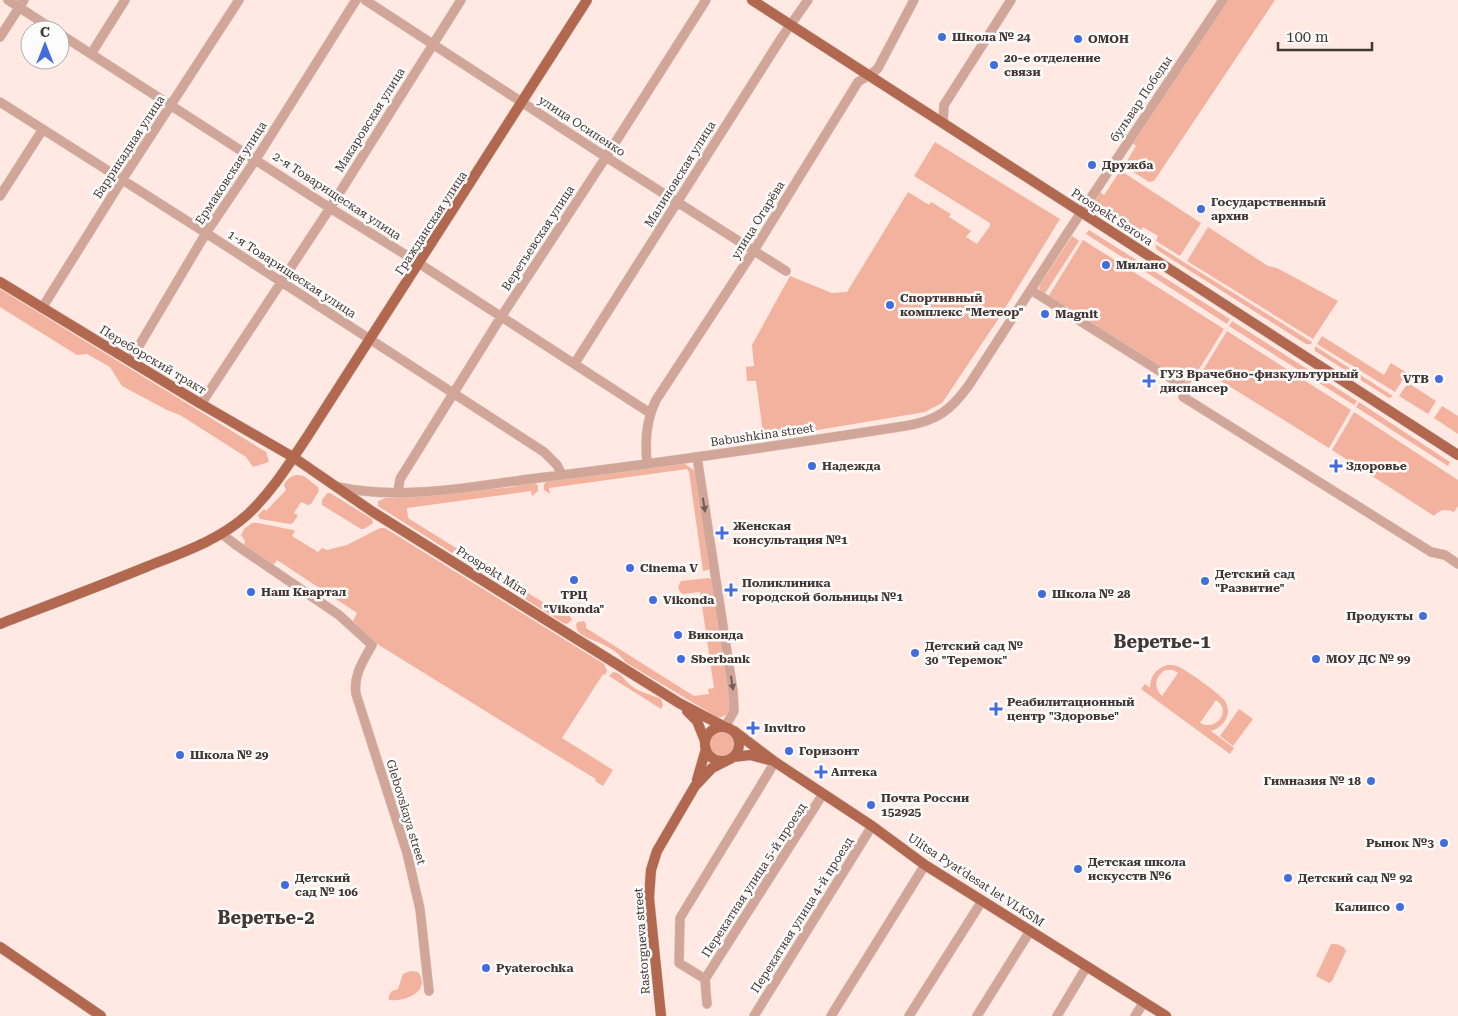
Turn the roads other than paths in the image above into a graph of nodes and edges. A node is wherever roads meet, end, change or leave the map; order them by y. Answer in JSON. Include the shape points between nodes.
{"nodes":[{"id":1,"x":8,"y":0,"type":"edge"},
{"id":2,"x":125,"y":0,"type":"edge"},
{"id":3,"x":239,"y":0,"type":"edge"},
{"id":4,"x":356,"y":0,"type":"edge"},
{"id":5,"x":365,"y":0,"type":"edge"},
{"id":6,"x":460,"y":0,"type":"edge"},
{"id":7,"x":587,"y":0,"type":"edge"},
{"id":8,"x":706,"y":0,"type":"edge"},
{"id":9,"x":752,"y":0,"type":"edge"},
{"id":10,"x":808,"y":0,"type":"edge"},
{"id":11,"x":914,"y":0,"type":"edge"},
{"id":12,"x":1011,"y":0,"type":"edge"},
{"id":13,"x":1223,"y":0,"type":"edge"},
{"id":14,"x":21,"y":4,"type":"edge"},
{"id":15,"x":41,"y":20,"type":"edge"},
{"id":16,"x":791,"y":25,"type":"junction"},
{"id":17,"x":0,"y":37,"type":"edge"},
{"id":18,"x":70,"y":40,"type":"edge"},
{"id":19,"x":432,"y":44,"type":"junction"},
{"id":20,"x":91,"y":54,"type":"junction"},
{"id":21,"x":868,"y":76,"type":"junction"},
{"id":22,"x":0,"y":102,"type":"edge"},
{"id":23,"x":522,"y":103,"type":"junction"},
{"id":24,"x":171,"y":105,"type":"junction"},
{"id":25,"x":942,"y":123,"type":"junction"},
{"id":26,"x":42,"y":129,"type":"junction"},
{"id":27,"x":606,"y":157,"type":"junction"},
{"id":28,"x":256,"y":159,"type":"junction"},
{"id":29,"x":122,"y":180,"type":"junction"},
{"id":30,"x":0,"y":196,"type":"edge"},
{"id":31,"x":676,"y":202,"type":"junction"},
{"id":32,"x":330,"y":208,"type":"junction"},
{"id":33,"x":1081,"y":212,"type":"junction"},
{"id":34,"x":206,"y":233,"type":"junction"},
{"id":35,"x":753,"y":252,"type":"junction"},
{"id":36,"x":420,"y":264,"type":"junction"},
{"id":37,"x":786,"y":272,"type":"dead end"},
{"id":38,"x":0,"y":282,"type":"edge"},
{"id":39,"x":280,"y":282,"type":"junction"},
{"id":40,"x":1031,"y":290,"type":"junction"},
{"id":41,"x":42,"y":308,"type":"junction"},
{"id":42,"x":501,"y":317,"type":"junction"},
{"id":43,"x":370,"y":340,"type":"junction"},
{"id":44,"x":130,"y":361,"type":"junction"},
{"id":45,"x":575,"y":363,"type":"junction"},
{"id":46,"x":452,"y":394,"type":"junction"},
{"id":47,"x":201,"y":404,"type":"junction"},
{"id":48,"x":650,"y":413,"type":"junction"},
{"id":49,"x":1458,"y":455,"type":"edge"},
{"id":50,"x":697,"y":457,"type":"junction"},
{"id":51,"x":293,"y":458,"type":"junction"},
{"id":52,"x":647,"y":463,"type":"junction"},
{"id":53,"x":562,"y":475,"type":"junction"},
{"id":54,"x":338,"y":487,"type":"junction"},
{"id":55,"x":386,"y":492,"type":"junction"},
{"id":56,"x":398,"y":492,"type":"junction"},
{"id":57,"x":373,"y":512,"type":"junction"},
{"id":58,"x":222,"y":534,"type":"junction"},
{"id":59,"x":1458,"y":564,"type":"edge"},
{"id":60,"x":0,"y":624,"type":"edge"},
{"id":61,"x":679,"y":703,"type":"junction"},
{"id":62,"x":730,"y":729,"type":"junction"},
{"id":63,"x":706,"y":745,"type":"junction"},
{"id":64,"x":730,"y":759,"type":"junction"},
{"id":65,"x":775,"y":762,"type":"junction"},
{"id":66,"x":695,"y":786,"type":"junction"},
{"id":67,"x":823,"y":794,"type":"junction"},
{"id":68,"x":872,"y":826,"type":"junction"},
{"id":69,"x":925,"y":865,"type":"junction"},
{"id":70,"x":982,"y":901,"type":"junction"},
{"id":71,"x":1030,"y":931,"type":"junction"},
{"id":72,"x":0,"y":947,"type":"edge"},
{"id":73,"x":1087,"y":966,"type":"junction"},
{"id":74,"x":705,"y":979,"type":"junction"},
{"id":75,"x":429,"y":991,"type":"dead end"},
{"id":76,"x":1144,"y":1002,"type":"junction"},
{"id":77,"x":706,"y":1004,"type":"dead end"},
{"id":78,"x":101,"y":1016,"type":"edge"},
{"id":79,"x":661,"y":1016,"type":"edge"},
{"id":80,"x":754,"y":1016,"type":"edge"},
{"id":81,"x":831,"y":1016,"type":"edge"},
{"id":82,"x":909,"y":1016,"type":"edge"},
{"id":83,"x":977,"y":1016,"type":"edge"},
{"id":84,"x":1057,"y":1016,"type":"edge"},
{"id":85,"x":1135,"y":1016,"type":"edge"},
{"id":86,"x":1166,"y":1016,"type":"edge"}],
"edges":[{"from":1,"to":14,"type":"street"},
{"from":2,"to":20,"type":"street"},
{"from":3,"to":24,"type":"street","name":"Баррикадная улица"},
{"from":4,"to":28,"type":"street","name":"Ермаковская улица"},
{"from":5,"to":19,"type":"street","name":"улица Осипенко"},
{"from":6,"to":19,"type":"street","name":"Макаровская улица"},
{"from":7,"to":23,"type":"main road","name":"Гражданская улица"},
{"from":8,"to":27,"type":"street","name":"Веретьевская улица"},
{"from":9,"to":16,"type":"main road","name":"Prospekt Serova"},
{"from":10,"to":16,"type":"street","name":"Малиновская улица"},
{"from":11,"to":21,"type":"street","name":"улица Огарёва","via":[[878,68]]},
{"from":12,"to":25,"type":"street","via":[[944,105]]},
{"from":13,"to":33,"type":"street","name":"бульвар Победы"},
{"from":14,"to":15,"type":"street"},
{"from":14,"to":17,"type":"street"},
{"from":16,"to":21,"type":"main road","name":"Prospekt Serova"},
{"from":16,"to":31,"type":"street","name":"Малиновская улица"},
{"from":18,"to":20,"type":"street","name":"2-я Товарищеская улица"},
{"from":19,"to":23,"type":"street","name":"улица Осипенко"},
{"from":19,"to":32,"type":"street","name":"Макаровская улица"},
{"from":20,"to":24,"type":"street","name":"2-я Товарищеская улица"},
{"from":21,"to":25,"type":"main road","name":"Prospekt Serova"},
{"from":21,"to":35,"type":"street","name":"улица Огарёва","via":[[858,82]]},
{"from":22,"to":26,"type":"street","name":"1-я Товарищеская улица"},
{"from":23,"to":27,"type":"street","name":"улица Осипенко"},
{"from":23,"to":36,"type":"main road","name":"Гражданская улица"},
{"from":24,"to":28,"type":"street","name":"2-я Товарищеская улица"},
{"from":24,"to":29,"type":"street","name":"Баррикадная улица"},
{"from":25,"to":33,"type":"main road","name":"Prospekt Serova"},
{"from":26,"to":29,"type":"street","name":"1-я Товарищеская улица"},
{"from":26,"to":30,"type":"street"},
{"from":27,"to":31,"type":"street","name":"улица Осипенко"},
{"from":27,"to":42,"type":"street","name":"Веретьевская улица"},
{"from":28,"to":32,"type":"street","name":"2-я Товарищеская улица"},
{"from":28,"to":34,"type":"street","name":"Ермаковская улица"},
{"from":29,"to":34,"type":"street","name":"1-я Товарищеская улица"},
{"from":29,"to":41,"type":"street","name":"Баррикадная улица"},
{"from":31,"to":35,"type":"street","name":"улица Осипенко"},
{"from":31,"to":45,"type":"street","name":"Малиновская улица"},
{"from":32,"to":36,"type":"street","name":"2-я Товарищеская улица"},
{"from":32,"to":39,"type":"street","name":"Макаровская улица"},
{"from":33,"to":40,"type":"street","name":"Babushkina street"},
{"from":33,"to":49,"type":"main road","name":"Prospekt Serova"},
{"from":34,"to":39,"type":"street","name":"1-я Товарищеская улица"},
{"from":34,"to":44,"type":"street","name":"Ермаковская улица"},
{"from":35,"to":37,"type":"street","name":"улица Осипенко"},
{"from":35,"to":48,"type":"street","name":"улица Огарёва"},
{"from":36,"to":42,"type":"street","name":"2-я Товарищеская улица"},
{"from":36,"to":43,"type":"main road","name":"Гражданская улица"},
{"from":38,"to":41,"type":"main road","name":"Переборский тракт"},
{"from":39,"to":43,"type":"street","name":"1-я Товарищеская улица"},
{"from":39,"to":47,"type":"street","name":"Макаровская улица"},
{"from":40,"to":50,"type":"street","name":"Babushkina street","via":[[965,391],[952,407],[937,417],[923,423]]},
{"from":40,"to":59,"type":"street","via":[[1188,390],[1183,397],[1431,552],[1445,555]]},
{"from":41,"to":44,"type":"main road","name":"Переборский тракт"},
{"from":42,"to":45,"type":"street","name":"2-я Товарищеская улица"},
{"from":42,"to":46,"type":"street","name":"Веретьевская улица"},
{"from":43,"to":46,"type":"street","name":"1-я Товарищеская улица"},
{"from":43,"to":51,"type":"main road","name":"Гражданская улица"},
{"from":44,"to":47,"type":"main road","name":"Переборский тракт"},
{"from":45,"to":48,"type":"street","name":"2-я Товарищеская улица"},
{"from":46,"to":53,"type":"street","name":"1-я Товарищеская улица","via":[[544,452]]},
{"from":46,"to":56,"type":"street","name":"Веретьевская улица","via":[[400,478]]},
{"from":47,"to":51,"type":"main road","name":"Переборский тракт"},
{"from":48,"to":52,"type":"street","name":"улица Огарёва","via":[[646,435]]},
{"from":50,"to":52,"type":"street","name":"Babushkina street"},
{"from":50,"to":62,"type":"street","one_way":true,"via":[[734,691]]},
{"from":51,"to":54,"type":"main road","name":"Prospekt Mira"},
{"from":51,"to":58,"type":"main road","via":[[246,516]]},
{"from":52,"to":53,"type":"street","name":"Babushkina street"},
{"from":53,"to":56,"type":"street","name":"Babushkina street","via":[[430,492]]},
{"from":54,"to":55,"type":"street","name":"Babushkina street"},
{"from":54,"to":57,"type":"main road","name":"Prospekt Mira"},
{"from":55,"to":56,"type":"street","name":"Babushkina street"},
{"from":55,"to":57,"type":"street","via":[[368,498]]},
{"from":57,"to":61,"type":"main road","name":"Prospekt Mira"},
{"from":58,"to":60,"type":"main road"},
{"from":58,"to":75,"type":"street","name":"Glebovskaya street","via":[[339,615],[372,645],[358,672],[356,694],[407,853],[420,909]]},
{"from":61,"to":62,"type":"main road","name":"Prospekt Mira"},
{"from":61,"to":63,"type":"main road","name":"Prospekt Mira","via":[[697,721]]},
{"from":62,"to":63,"type":"main road","via":[[719,727],[711,730]]},
{"from":62,"to":64,"type":"main road","via":[[739,738],[739,746]]},
{"from":62,"to":65,"type":"main road","name":"Ulitsa Pyat'desat let VLKSM"},
{"from":63,"to":64,"type":"main road","name":"Ulitsa Pyat'desat let VLKSM","via":[[714,759]]},
{"from":63,"to":66,"type":"main road"},
{"from":64,"to":65,"type":"main road","name":"Ulitsa Pyat'desat let VLKSM","via":[[750,755]]},
{"from":64,"to":66,"type":"main road","via":[[712,768]]},
{"from":65,"to":67,"type":"main road","name":"Ulitsa Pyat'desat let VLKSM"},
{"from":65,"to":74,"type":"street","via":[[680,918],[679,963]]},
{"from":66,"to":79,"type":"main road","name":"Rastorgueva street","via":[[657,851],[650,877],[649,898]]},
{"from":67,"to":68,"type":"main road","name":"Ulitsa Pyat'desat let VLKSM"},
{"from":67,"to":74,"type":"street","name":"Перекатная улица 5-й проезд"},
{"from":68,"to":69,"type":"main road","name":"Ulitsa Pyat'desat let VLKSM"},
{"from":68,"to":80,"type":"street","name":"Перекатная улица 4-й проезд"},
{"from":69,"to":70,"type":"main road","name":"Ulitsa Pyat'desat let VLKSM"},
{"from":69,"to":81,"type":"street"},
{"from":70,"to":71,"type":"main road","name":"Ulitsa Pyat'desat let VLKSM"},
{"from":70,"to":82,"type":"street"},
{"from":71,"to":73,"type":"main road","name":"Ulitsa Pyat'desat let VLKSM"},
{"from":71,"to":83,"type":"street"},
{"from":72,"to":78,"type":"main road"},
{"from":73,"to":76,"type":"main road","name":"Ulitsa Pyat'desat let VLKSM"},
{"from":73,"to":84,"type":"street"},
{"from":74,"to":77,"type":"street"},
{"from":76,"to":85,"type":"street"},
{"from":76,"to":86,"type":"main road","name":"Ulitsa Pyat'desat let VLKSM"}]}
